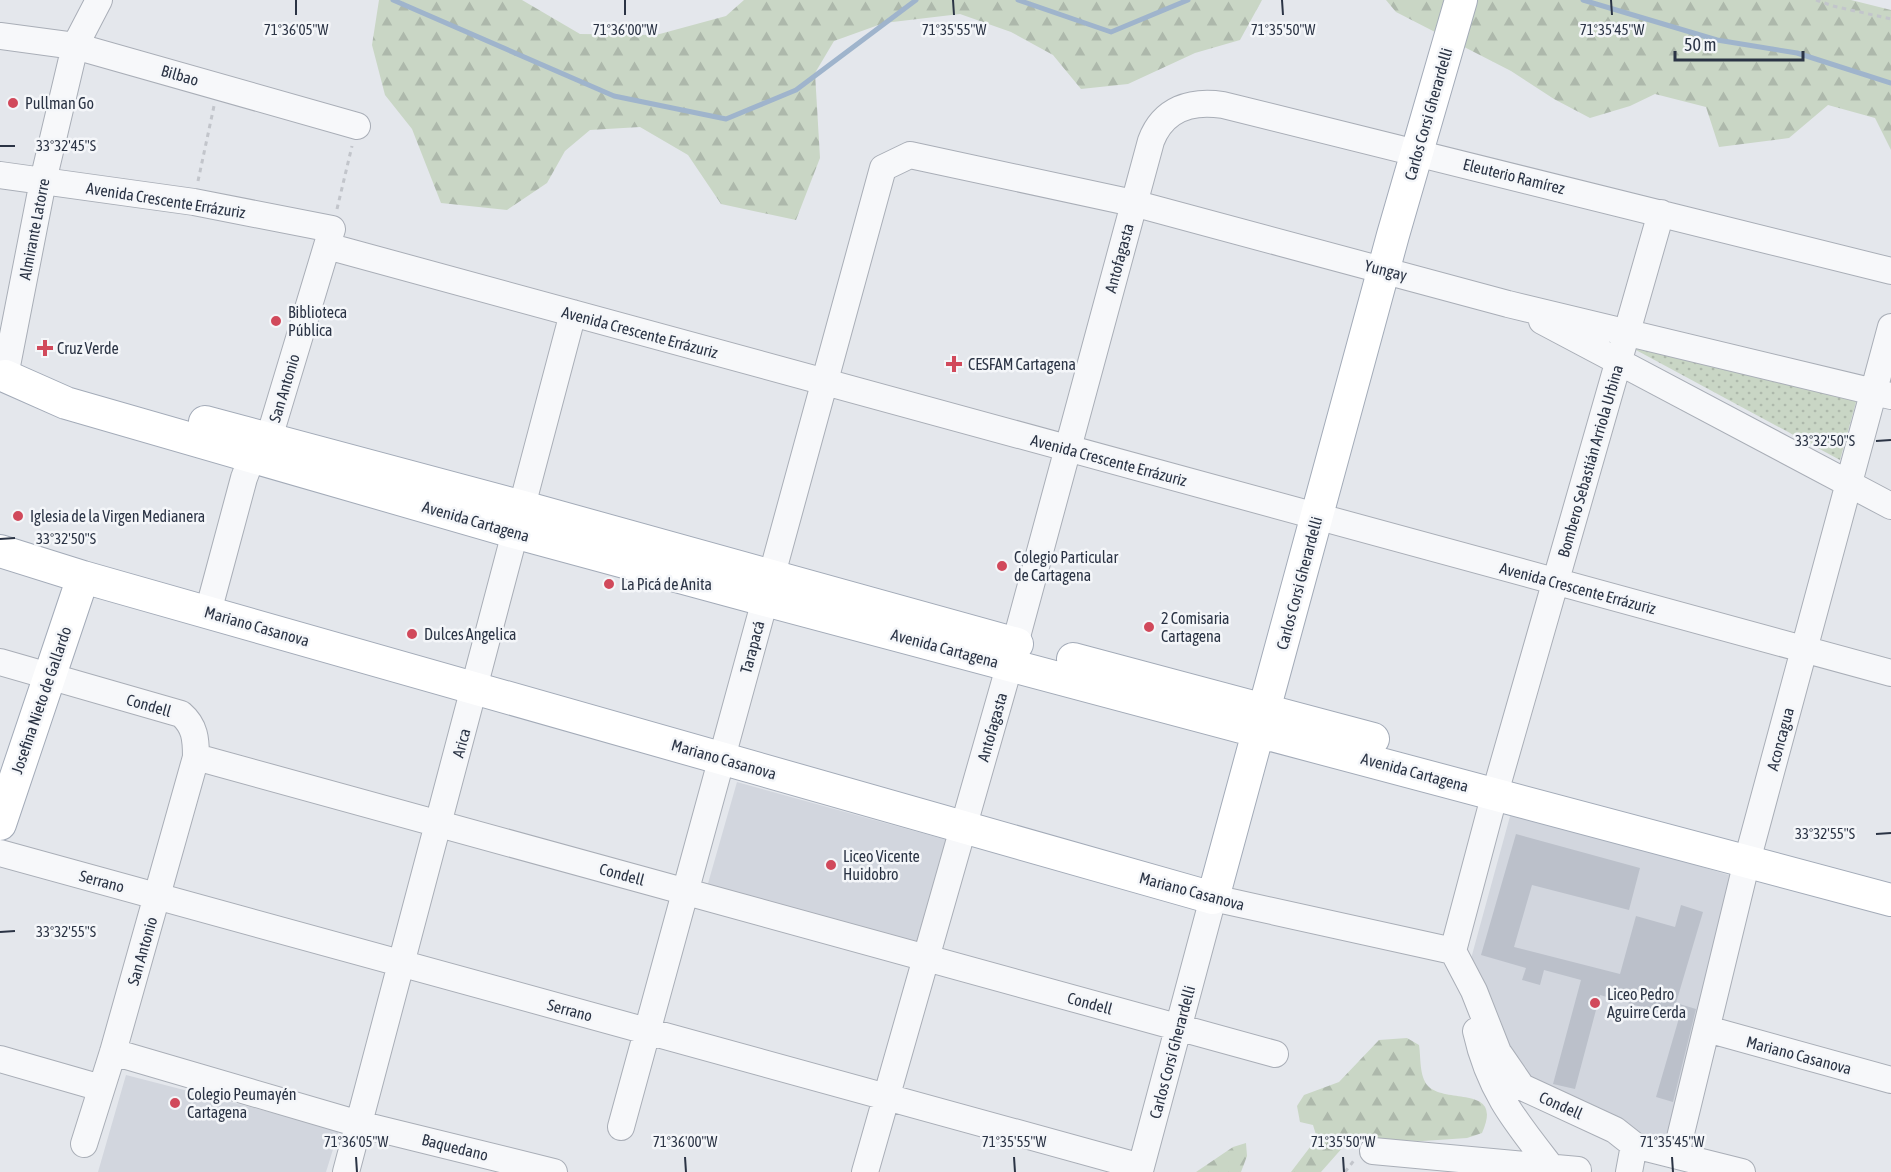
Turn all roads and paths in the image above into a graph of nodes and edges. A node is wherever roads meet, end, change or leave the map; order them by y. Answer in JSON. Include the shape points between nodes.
{"nodes":[{"id":1,"x":99,"y":0,"type":"edge"},
{"id":2,"x":1461,"y":0,"type":"edge"},
{"id":3,"x":1816,"y":0,"type":"edge"},
{"id":4,"x":1891,"y":19,"type":"edge"},
{"id":5,"x":0,"y":36,"type":"edge"},
{"id":6,"x":75,"y":46,"type":"junction"},
{"id":7,"x":219,"y":86,"type":"junction"},
{"id":8,"x":357,"y":126,"type":"joint"},
{"id":9,"x":1151,"y":141,"type":"joint"},
{"id":10,"x":1418,"y":152,"type":"junction"},
{"id":11,"x":883,"y":168,"type":"joint"},
{"id":12,"x":0,"y":175,"type":"edge"},
{"id":13,"x":43,"y":181,"type":"junction"},
{"id":14,"x":194,"y":202,"type":"junction"},
{"id":15,"x":1133,"y":203,"type":"junction"},
{"id":16,"x":1661,"y":213,"type":"junction"},
{"id":17,"x":330,"y":237,"type":"junction"},
{"id":18,"x":1384,"y":269,"type":"junction"},
{"id":19,"x":1891,"y":271,"type":"edge"},
{"id":20,"x":1508,"y":304,"type":"junction"},
{"id":21,"x":573,"y":314,"type":"junction"},
{"id":22,"x":1891,"y":327,"type":"edge"},
{"id":23,"x":1628,"y":331,"type":"junction"},
{"id":24,"x":1619,"y":360,"type":"junction"},
{"id":25,"x":2,"y":382,"type":"edge"},
{"id":26,"x":825,"y":382,"type":"junction"},
{"id":27,"x":1882,"y":393,"type":"edge"},
{"id":28,"x":259,"y":448,"type":"junction"},
{"id":29,"x":1069,"y":449,"type":"junction"},
{"id":30,"x":1849,"y":484,"type":"junction"},
{"id":31,"x":1891,"y":506,"type":"edge"},
{"id":32,"x":1317,"y":517,"type":"junction"},
{"id":33,"x":520,"y":520,"type":"junction"},
{"id":34,"x":0,"y":550,"type":"edge"},
{"id":35,"x":83,"y":577,"type":"junction"},
{"id":36,"x":1556,"y":582,"type":"junction"},
{"id":37,"x":768,"y":588,"type":"junction"},
{"id":38,"x":208,"y":612,"type":"junction"},
{"id":39,"x":1804,"y":650,"type":"junction"},
{"id":40,"x":1012,"y":654,"type":"junction"},
{"id":41,"x":0,"y":662,"type":"edge"},
{"id":42,"x":1891,"y":674,"type":"edge"},
{"id":43,"x":49,"y":675,"type":"junction"},
{"id":44,"x":476,"y":688,"type":"junction"},
{"id":45,"x":1262,"y":720,"type":"junction"},
{"id":46,"x":196,"y":757,"type":"junction"},
{"id":47,"x":721,"y":759,"type":"junction"},
{"id":48,"x":1498,"y":783,"type":"junction"},
{"id":49,"x":0,"y":824,"type":"edge"},
{"id":50,"x":440,"y":824,"type":"junction"},
{"id":51,"x":964,"y":827,"type":"junction"},
{"id":52,"x":1750,"y":852,"type":"junction"},
{"id":53,"x":0,"y":853,"type":"edge"},
{"id":54,"x":1891,"y":878,"type":"edge"},
{"id":55,"x":685,"y":891,"type":"junction"},
{"id":56,"x":158,"y":896,"type":"junction"},
{"id":57,"x":1214,"y":898,"type":"junction"},
{"id":58,"x":1891,"y":900,"type":"edge"},
{"id":59,"x":1453,"y":951,"type":"junction"},
{"id":60,"x":927,"y":958,"type":"junction"},
{"id":61,"x":402,"y":964,"type":"junction"},
{"id":62,"x":1474,"y":991,"type":"junction"},
{"id":63,"x":1179,"y":1028,"type":"junction"},
{"id":64,"x":1707,"y":1029,"type":"junction"},
{"id":65,"x":647,"y":1031,"type":"junction"},
{"id":66,"x":113,"y":1052,"type":"junction"},
{"id":67,"x":1275,"y":1054,"type":"dead end"},
{"id":68,"x":0,"y":1059,"type":"edge"},
{"id":69,"x":1891,"y":1080,"type":"edge"},
{"id":70,"x":101,"y":1088,"type":"junction"},
{"id":71,"x":887,"y":1097,"type":"junction"},
{"id":72,"x":359,"y":1124,"type":"junction"},
{"id":73,"x":621,"y":1127,"type":"dead end"},
{"id":74,"x":84,"y":1144,"type":"dead end"},
{"id":75,"x":1634,"y":1145,"type":"junction"},
{"id":76,"x":1372,"y":1151,"type":"dead end"},
{"id":77,"x":1676,"y":1154,"type":"junction"},
{"id":78,"x":1141,"y":1167,"type":"joint"},
{"id":79,"x":1551,"y":1167,"type":"junction"},
{"id":80,"x":1578,"y":1170,"type":"dead end"},
{"id":81,"x":346,"y":1172,"type":"edge"},
{"id":82,"x":554,"y":1172,"type":"edge"},
{"id":83,"x":865,"y":1172,"type":"edge"},
{"id":84,"x":1629,"y":1172,"type":"edge"},
{"id":85,"x":1742,"y":1172,"type":"edge"}],
"edges":[{"from":1,"to":6,"type":"street","name":"Almirante Latorre"},
{"from":2,"to":10,"type":"main road","name":"Carlos Corsi Gherardelli"},
{"from":3,"to":4,"type":"path"},
{"from":5,"to":6,"type":"street","name":"Bilbao"},
{"from":6,"to":7,"type":"street","name":"Bilbao"},
{"from":6,"to":13,"type":"street","name":"Almirante Latorre"},
{"from":7,"to":8,"type":"street","name":"Bilbao"},
{"from":7,"to":14,"type":"path"},
{"from":8,"to":17,"type":"path"},
{"from":9,"to":10,"type":"street","name":"Eleuterio Ramírez","via":[[1160,123],[1172,112],[1211,103]]},
{"from":9,"to":15,"type":"street","name":"Antofagasta"},
{"from":10,"to":16,"type":"street","name":"Eleuterio Ramírez"},
{"from":10,"to":18,"type":"main road","name":"Carlos Corsi Gherardelli"},
{"from":11,"to":15,"type":"street","name":"Yungay","via":[[910,155]]},
{"from":11,"to":26,"type":"street","name":"Tarapacá"},
{"from":12,"to":13,"type":"street","name":"Avenida Crescente Errázuriz"},
{"from":13,"to":14,"type":"street","name":"Avenida Crescente Errázuriz"},
{"from":13,"to":25,"type":"street","name":"Almirante Latorre"},
{"from":14,"to":17,"type":"street","name":"Avenida Crescente Errázuriz"},
{"from":15,"to":18,"type":"street","name":"Yungay"},
{"from":15,"to":29,"type":"street","name":"Antofagasta"},
{"from":16,"to":19,"type":"street","name":"Eleuterio Ramírez"},
{"from":16,"to":23,"type":"street","name":"Bombero Sebastián Arriola Urbina"},
{"from":17,"to":21,"type":"street","name":"Avenida Crescente Errázuriz"},
{"from":17,"to":28,"type":"street","name":"San Antonio","via":[[272,428]]},
{"from":18,"to":20,"type":"street","name":"Yungay"},
{"from":18,"to":32,"type":"main road","name":"Carlos Corsi Gherardelli"},
{"from":20,"to":23,"type":"street","name":"Yungay"},
{"from":20,"to":24,"type":"street"},
{"from":21,"to":26,"type":"street","name":"Avenida Crescente Errázuriz"},
{"from":21,"to":33,"type":"street","name":"Arica"},
{"from":22,"to":27,"type":"street","name":"Aconcagua"},
{"from":23,"to":24,"type":"street","name":"Bombero Sebastián Arriola Urbina"},
{"from":23,"to":27,"type":"street","name":"Yungay"},
{"from":24,"to":30,"type":"street"},
{"from":24,"to":36,"type":"street","name":"Bombero Sebastián Arriola Urbina"},
{"from":25,"to":28,"type":"main road","name":"Avenida Cartagena","via":[[66,403]]},
{"from":26,"to":29,"type":"street","name":"Avenida Crescente Errázuriz"},
{"from":26,"to":37,"type":"street","name":"Tarapacá"},
{"from":27,"to":30,"type":"street","name":"Aconcagua"},
{"from":28,"to":33,"type":"main road","name":"Avenida Cartagena"},
{"from":28,"to":38,"type":"street","name":"San Antonio"},
{"from":29,"to":32,"type":"street","name":"Avenida Crescente Errázuriz"},
{"from":29,"to":40,"type":"street","name":"Antofagasta"},
{"from":30,"to":31,"type":"street"},
{"from":30,"to":39,"type":"street","name":"Aconcagua"},
{"from":32,"to":36,"type":"street","name":"Avenida Crescente Errázuriz"},
{"from":32,"to":45,"type":"main road","name":"Carlos Corsi Gherardelli"},
{"from":33,"to":37,"type":"main road","name":"Avenida Cartagena"},
{"from":33,"to":44,"type":"street","name":"Arica"},
{"from":34,"to":35,"type":"main road","name":"Mariano Casanova"},
{"from":35,"to":38,"type":"main road","name":"Mariano Casanova"},
{"from":35,"to":43,"type":"main road","name":"Josefina Nieto de Gallardo"},
{"from":36,"to":39,"type":"street","name":"Avenida Crescente Errázuriz"},
{"from":36,"to":48,"type":"street","name":"Bombero Sebastián Arriola Urbina"},
{"from":37,"to":40,"type":"main road","name":"Avenida Cartagena"},
{"from":37,"to":47,"type":"street","name":"Tarapacá"},
{"from":38,"to":44,"type":"main road","name":"Mariano Casanova"},
{"from":39,"to":42,"type":"street","name":"Avenida Crescente Errázuriz"},
{"from":39,"to":52,"type":"street","name":"Aconcagua"},
{"from":40,"to":45,"type":"main road","name":"Avenida Cartagena"},
{"from":40,"to":51,"type":"street","name":"Antofagasta"},
{"from":41,"to":43,"type":"street","name":"Condell"},
{"from":43,"to":46,"type":"street","name":"Condell","via":[[181,714],[193,727]]},
{"from":43,"to":49,"type":"main road","name":"Josefina Nieto de Gallardo"},
{"from":44,"to":47,"type":"main road","name":"Mariano Casanova"},
{"from":44,"to":50,"type":"street","name":"Arica"},
{"from":45,"to":48,"type":"main road","name":"Avenida Cartagena"},
{"from":45,"to":57,"type":"main road","name":"Carlos Corsi Gherardelli"},
{"from":46,"to":50,"type":"street","name":"Condell"},
{"from":46,"to":56,"type":"street","name":"San Antonio"},
{"from":47,"to":51,"type":"main road","name":"Mariano Casanova"},
{"from":47,"to":55,"type":"street","name":"Tarapacá"},
{"from":48,"to":52,"type":"main road","name":"Avenida Cartagena"},
{"from":48,"to":59,"type":"street","name":"Bombero Sebastián Arriola Urbina"},
{"from":50,"to":55,"type":"street","name":"Condell"},
{"from":50,"to":61,"type":"street","name":"Arica"},
{"from":51,"to":57,"type":"main road","name":"Mariano Casanova"},
{"from":51,"to":60,"type":"street","name":"Antofagasta"},
{"from":52,"to":54,"type":"main road","name":"Avenida Cartagena"},
{"from":52,"to":58,"type":"main road","name":"Avenida Cartagena"},
{"from":52,"to":64,"type":"street","name":"Aconcagua"},
{"from":53,"to":56,"type":"street","name":"Serrano"},
{"from":55,"to":60,"type":"street","name":"Condell"},
{"from":55,"to":65,"type":"street","name":"Tarapacá"},
{"from":56,"to":61,"type":"street","name":"Serrano"},
{"from":56,"to":66,"type":"street","name":"San Antonio"},
{"from":57,"to":59,"type":"street","name":"Mariano Casanova"},
{"from":57,"to":63,"type":"street","name":"Carlos Corsi Gherardelli"},
{"from":59,"to":62,"type":"street","name":"Condell"},
{"from":60,"to":63,"type":"street","name":"Condell"},
{"from":60,"to":71,"type":"street","name":"Antofagasta"},
{"from":61,"to":65,"type":"street","name":"Serrano"},
{"from":61,"to":72,"type":"street","name":"Arica"},
{"from":62,"to":75,"type":"street","name":"Condell","via":[[1498,1052],[1522,1087],[1615,1130]]},
{"from":62,"to":79,"type":"street","via":[[1476,1029],[1492,1083],[1512,1118]]},
{"from":63,"to":67,"type":"street","name":"Condell"},
{"from":63,"to":78,"type":"street","name":"Carlos Corsi Gherardelli"},
{"from":64,"to":69,"type":"street","name":"Mariano Casanova"},
{"from":64,"to":77,"type":"street","name":"Aconcagua"},
{"from":65,"to":71,"type":"street","name":"Serrano"},
{"from":65,"to":73,"type":"street","name":"Tarapacá"},
{"from":66,"to":70,"type":"street","name":"San Antonio"},
{"from":66,"to":72,"type":"street","name":"Baquedano"},
{"from":68,"to":70,"type":"street"},
{"from":70,"to":74,"type":"street","name":"San Antonio"},
{"from":71,"to":78,"type":"street","name":"Serrano"},
{"from":71,"to":83,"type":"street","name":"Antofagasta"},
{"from":72,"to":81,"type":"street","name":"Arica"},
{"from":72,"to":82,"type":"street","name":"Baquedano"},
{"from":75,"to":77,"type":"street","name":"Condell"},
{"from":75,"to":84,"type":"street"},
{"from":76,"to":79,"type":"street"},
{"from":77,"to":85,"type":"street","name":"Condell"},
{"from":79,"to":80,"type":"street"}]}
